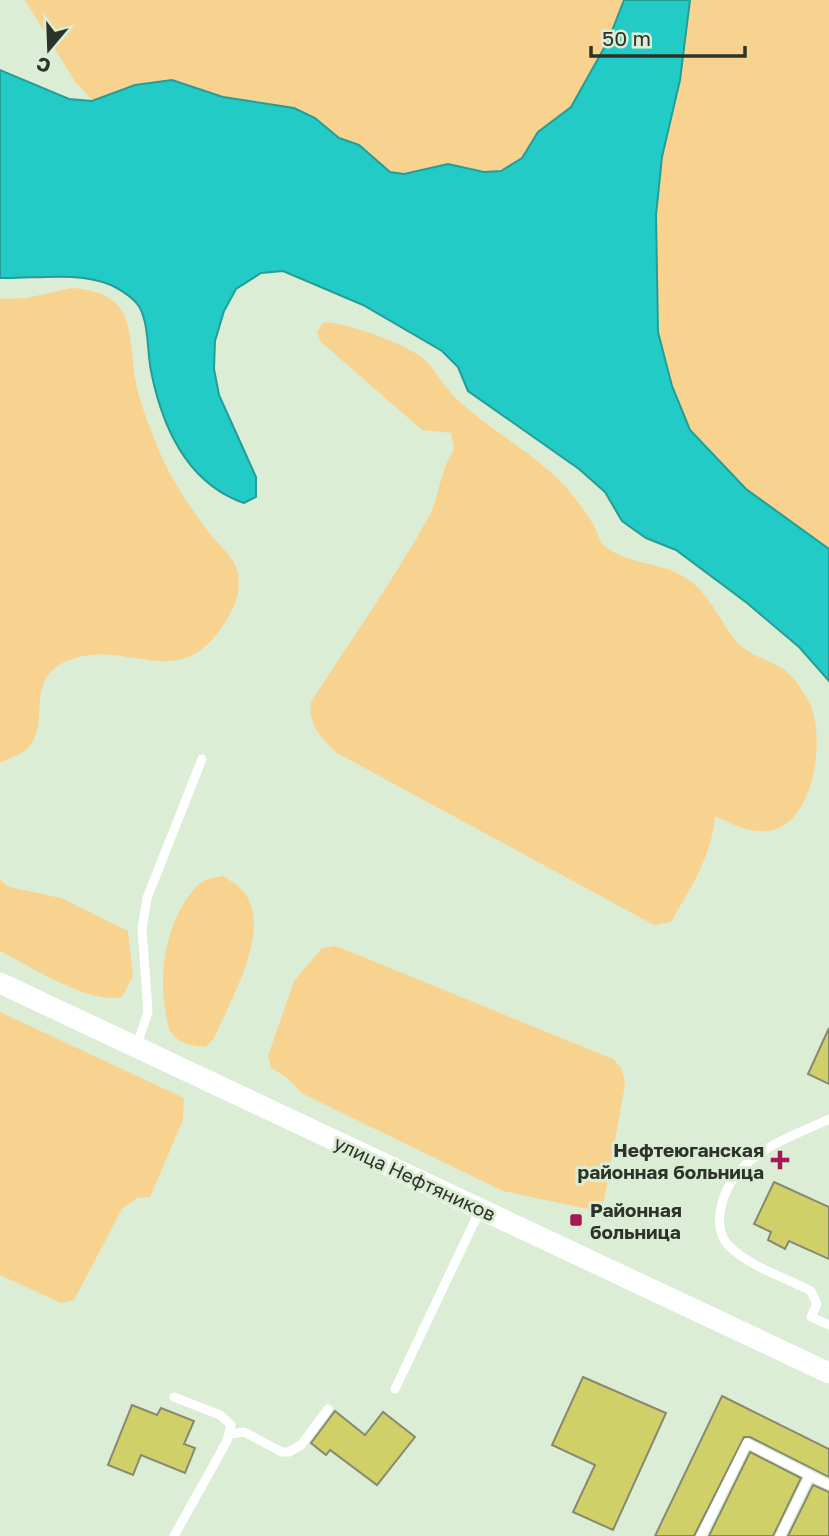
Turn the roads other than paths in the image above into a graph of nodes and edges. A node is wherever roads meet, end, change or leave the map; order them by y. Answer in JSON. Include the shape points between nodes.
{"nodes":[{"id":1,"x":202,"y":760,"type":"dead end"},
{"id":2,"x":0,"y":983,"type":"edge"},
{"id":3,"x":136,"y":1047,"type":"junction"},
{"id":4,"x":829,"y":1119,"type":"edge"},
{"id":5,"x":480,"y":1209,"type":"junction"},
{"id":6,"x":829,"y":1325,"type":"edge"},
{"id":7,"x":829,"y":1373,"type":"edge"},
{"id":8,"x":395,"y":1389,"type":"dead end"},
{"id":9,"x":174,"y":1397,"type":"dead end"},
{"id":10,"x":328,"y":1409,"type":"dead end"},
{"id":11,"x":230,"y":1434,"type":"junction"},
{"id":12,"x":810,"y":1475,"type":"junction"},
{"id":13,"x":829,"y":1485,"type":"edge"},
{"id":14,"x":174,"y":1536,"type":"edge"},
{"id":15,"x":701,"y":1536,"type":"edge"},
{"id":16,"x":780,"y":1536,"type":"edge"}],
"edges":[{"from":1,"to":3,"type":"lane","via":[[147,898],[142,929],[148,1012]]},
{"from":2,"to":3,"type":"street","name":"улица Нефтяников"},
{"from":3,"to":5,"type":"street","name":"улица Нефтяников"},
{"from":4,"to":6,"type":"lane","via":[[748,1160],[728,1187],[719,1217],[729,1246],[811,1291],[817,1304],[811,1317]]},
{"from":5,"to":7,"type":"street","name":"улица Нефтяников"},
{"from":5,"to":8,"type":"lane"},
{"from":9,"to":11,"type":"lane","via":[[220,1415],[230,1426]]},
{"from":10,"to":11,"type":"lane","via":[[301,1445],[289,1452],[244,1432]]},
{"from":11,"to":14,"type":"lane"},
{"from":12,"to":13,"type":"lane"},
{"from":12,"to":15,"type":"lane","via":[[747,1443]]},
{"from":12,"to":16,"type":"lane"}]}
